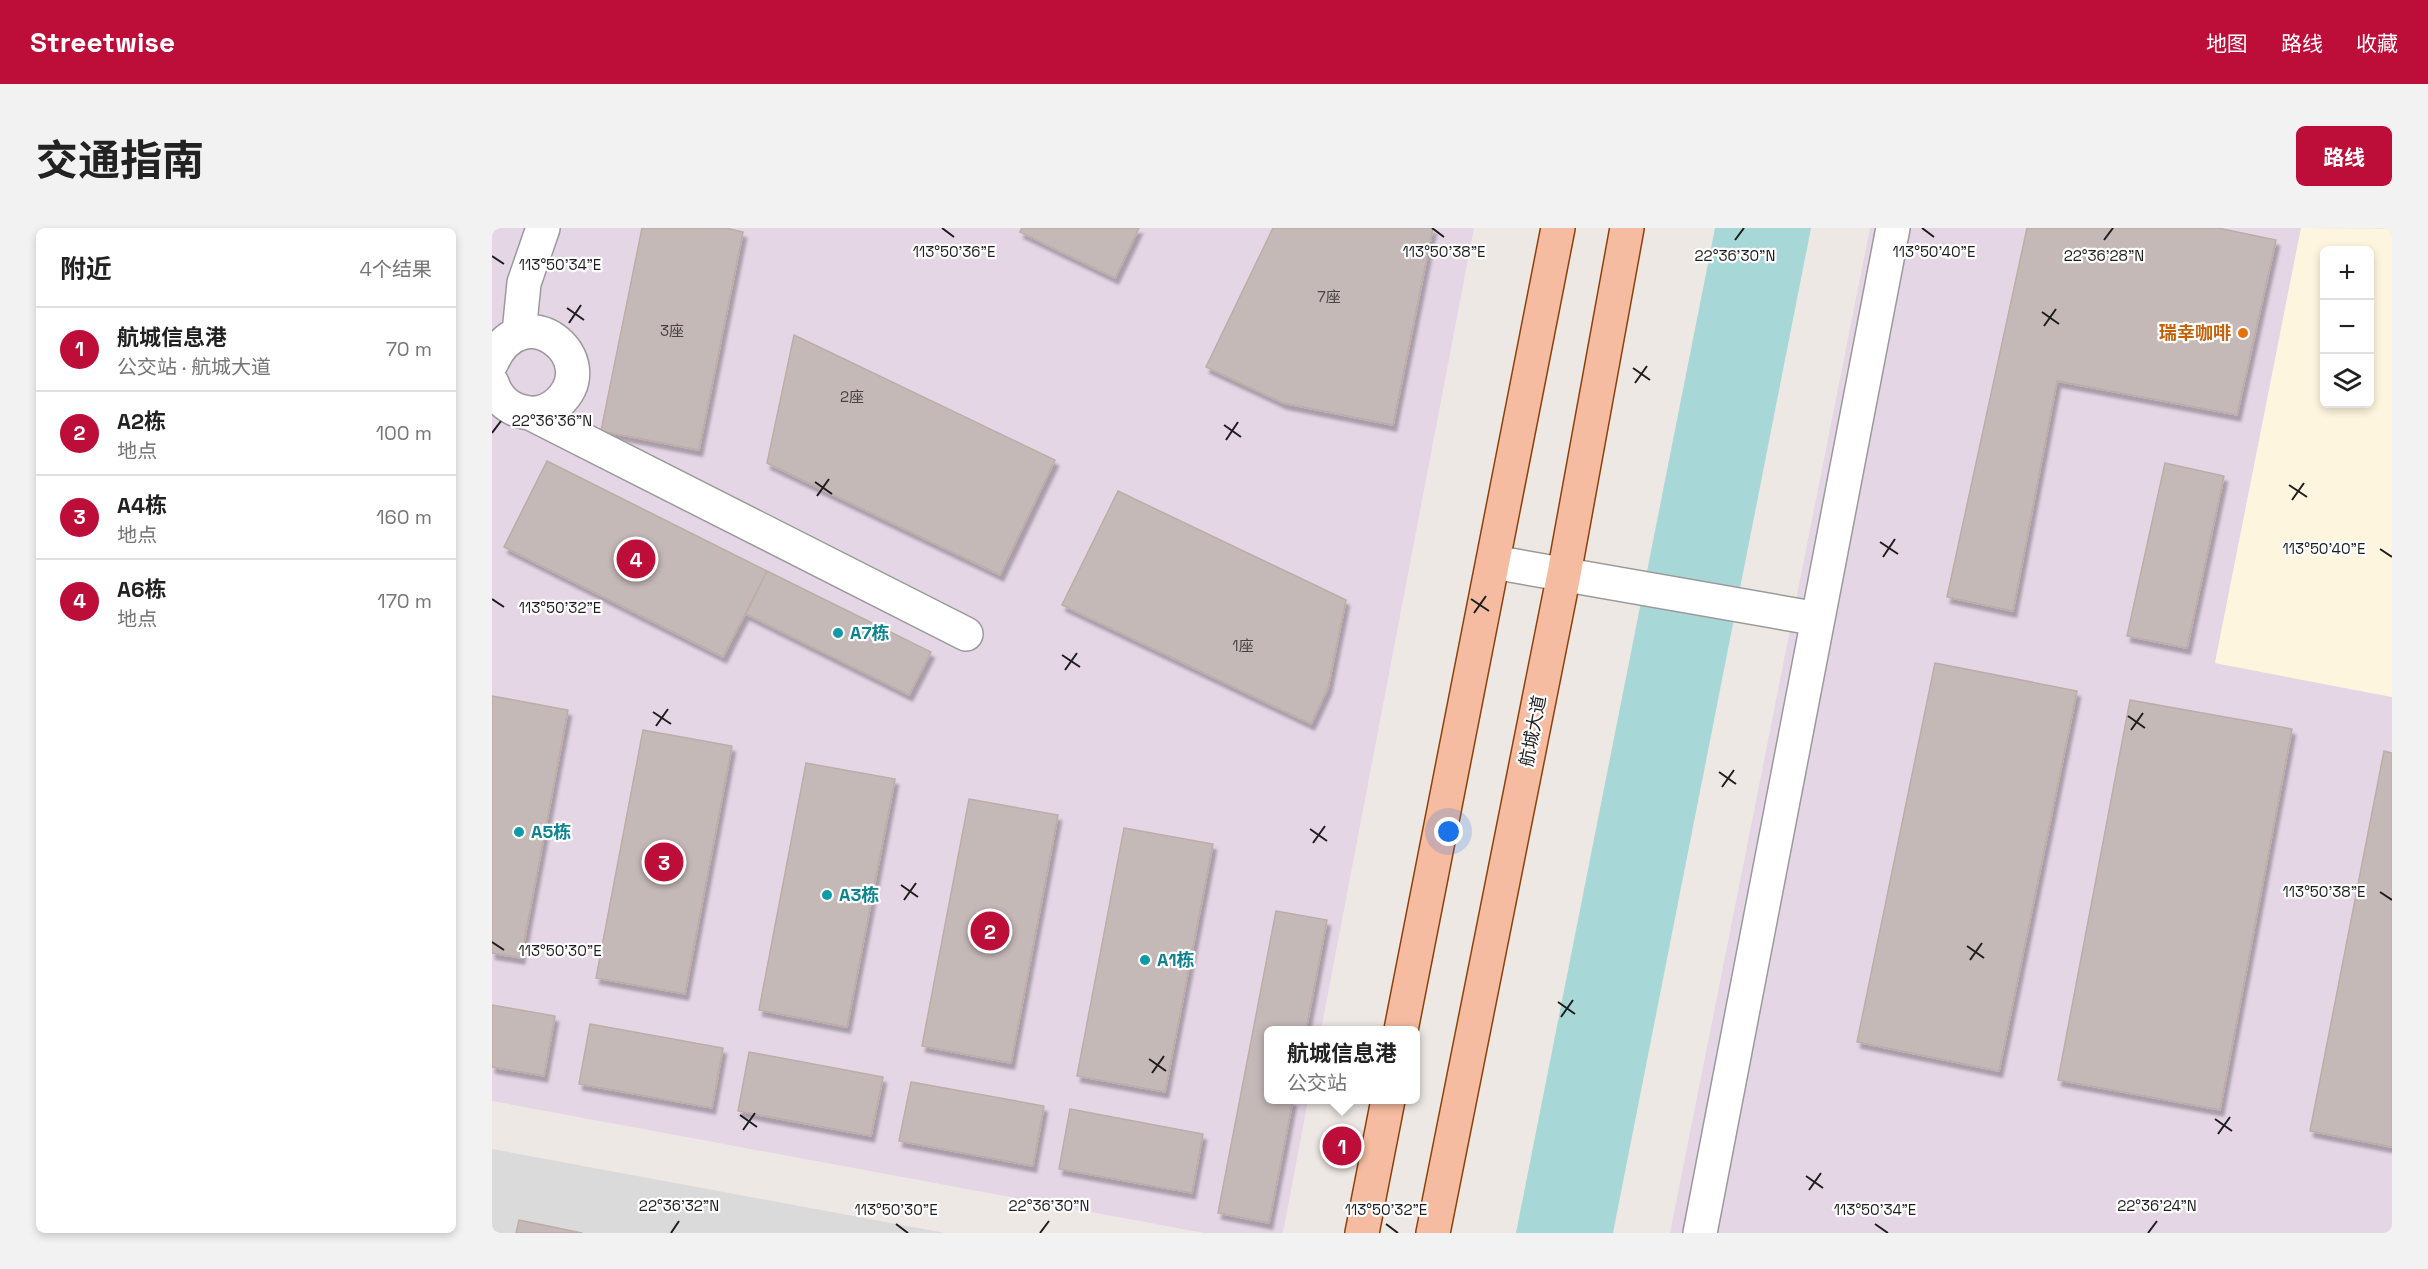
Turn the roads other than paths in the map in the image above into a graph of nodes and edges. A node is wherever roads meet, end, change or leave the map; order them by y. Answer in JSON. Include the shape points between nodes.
{"nodes":[{"id":1,"x":543,"y":228,"type":"edge"},
{"id":2,"x":1558,"y":228,"type":"edge"},
{"id":3,"x":1627,"y":228,"type":"edge"},
{"id":4,"x":1893,"y":228,"type":"edge"},
{"id":5,"x":519,"y":333,"type":"junction"},
{"id":6,"x":492,"y":362,"type":"edge"},
{"id":7,"x":492,"y":382,"type":"edge"},
{"id":8,"x":530,"y":413,"type":"junction"},
{"id":9,"x":1492,"y":562,"type":"junction"},
{"id":10,"x":1564,"y":574,"type":"junction"},
{"id":11,"x":1810,"y":618,"type":"junction"},
{"id":12,"x":966,"y":634,"type":"dead end"},
{"id":13,"x":1402,"y":1026,"type":"edge"},
{"id":14,"x":1387,"y":1104,"type":"edge"},
{"id":15,"x":1362,"y":1233,"type":"edge"},
{"id":16,"x":1433,"y":1233,"type":"edge"},
{"id":17,"x":1700,"y":1233,"type":"edge"}],
"edges":[{"from":1,"to":5,"type":"street","via":[[524,283]]},
{"from":2,"to":9,"type":"main road"},
{"from":3,"to":10,"type":"main road","name":"航城大道"},
{"from":4,"to":11,"type":"street"},
{"from":5,"to":6,"type":"street","via":[[507,340]]},
{"from":5,"to":8,"type":"street","via":[[533,331],[553,338],[568,353],[572,367],[572,381],[556,405]]},
{"from":7,"to":8,"type":"street","via":[[504,403],[516,411]]},
{"from":8,"to":12,"type":"street"},
{"from":9,"to":10,"type":"street"},
{"from":9,"to":13,"type":"main road"},
{"from":10,"to":11,"type":"street"},
{"from":10,"to":16,"type":"main road","name":"航城大道"},
{"from":11,"to":17,"type":"street"},
{"from":14,"to":15,"type":"main road"}]}
